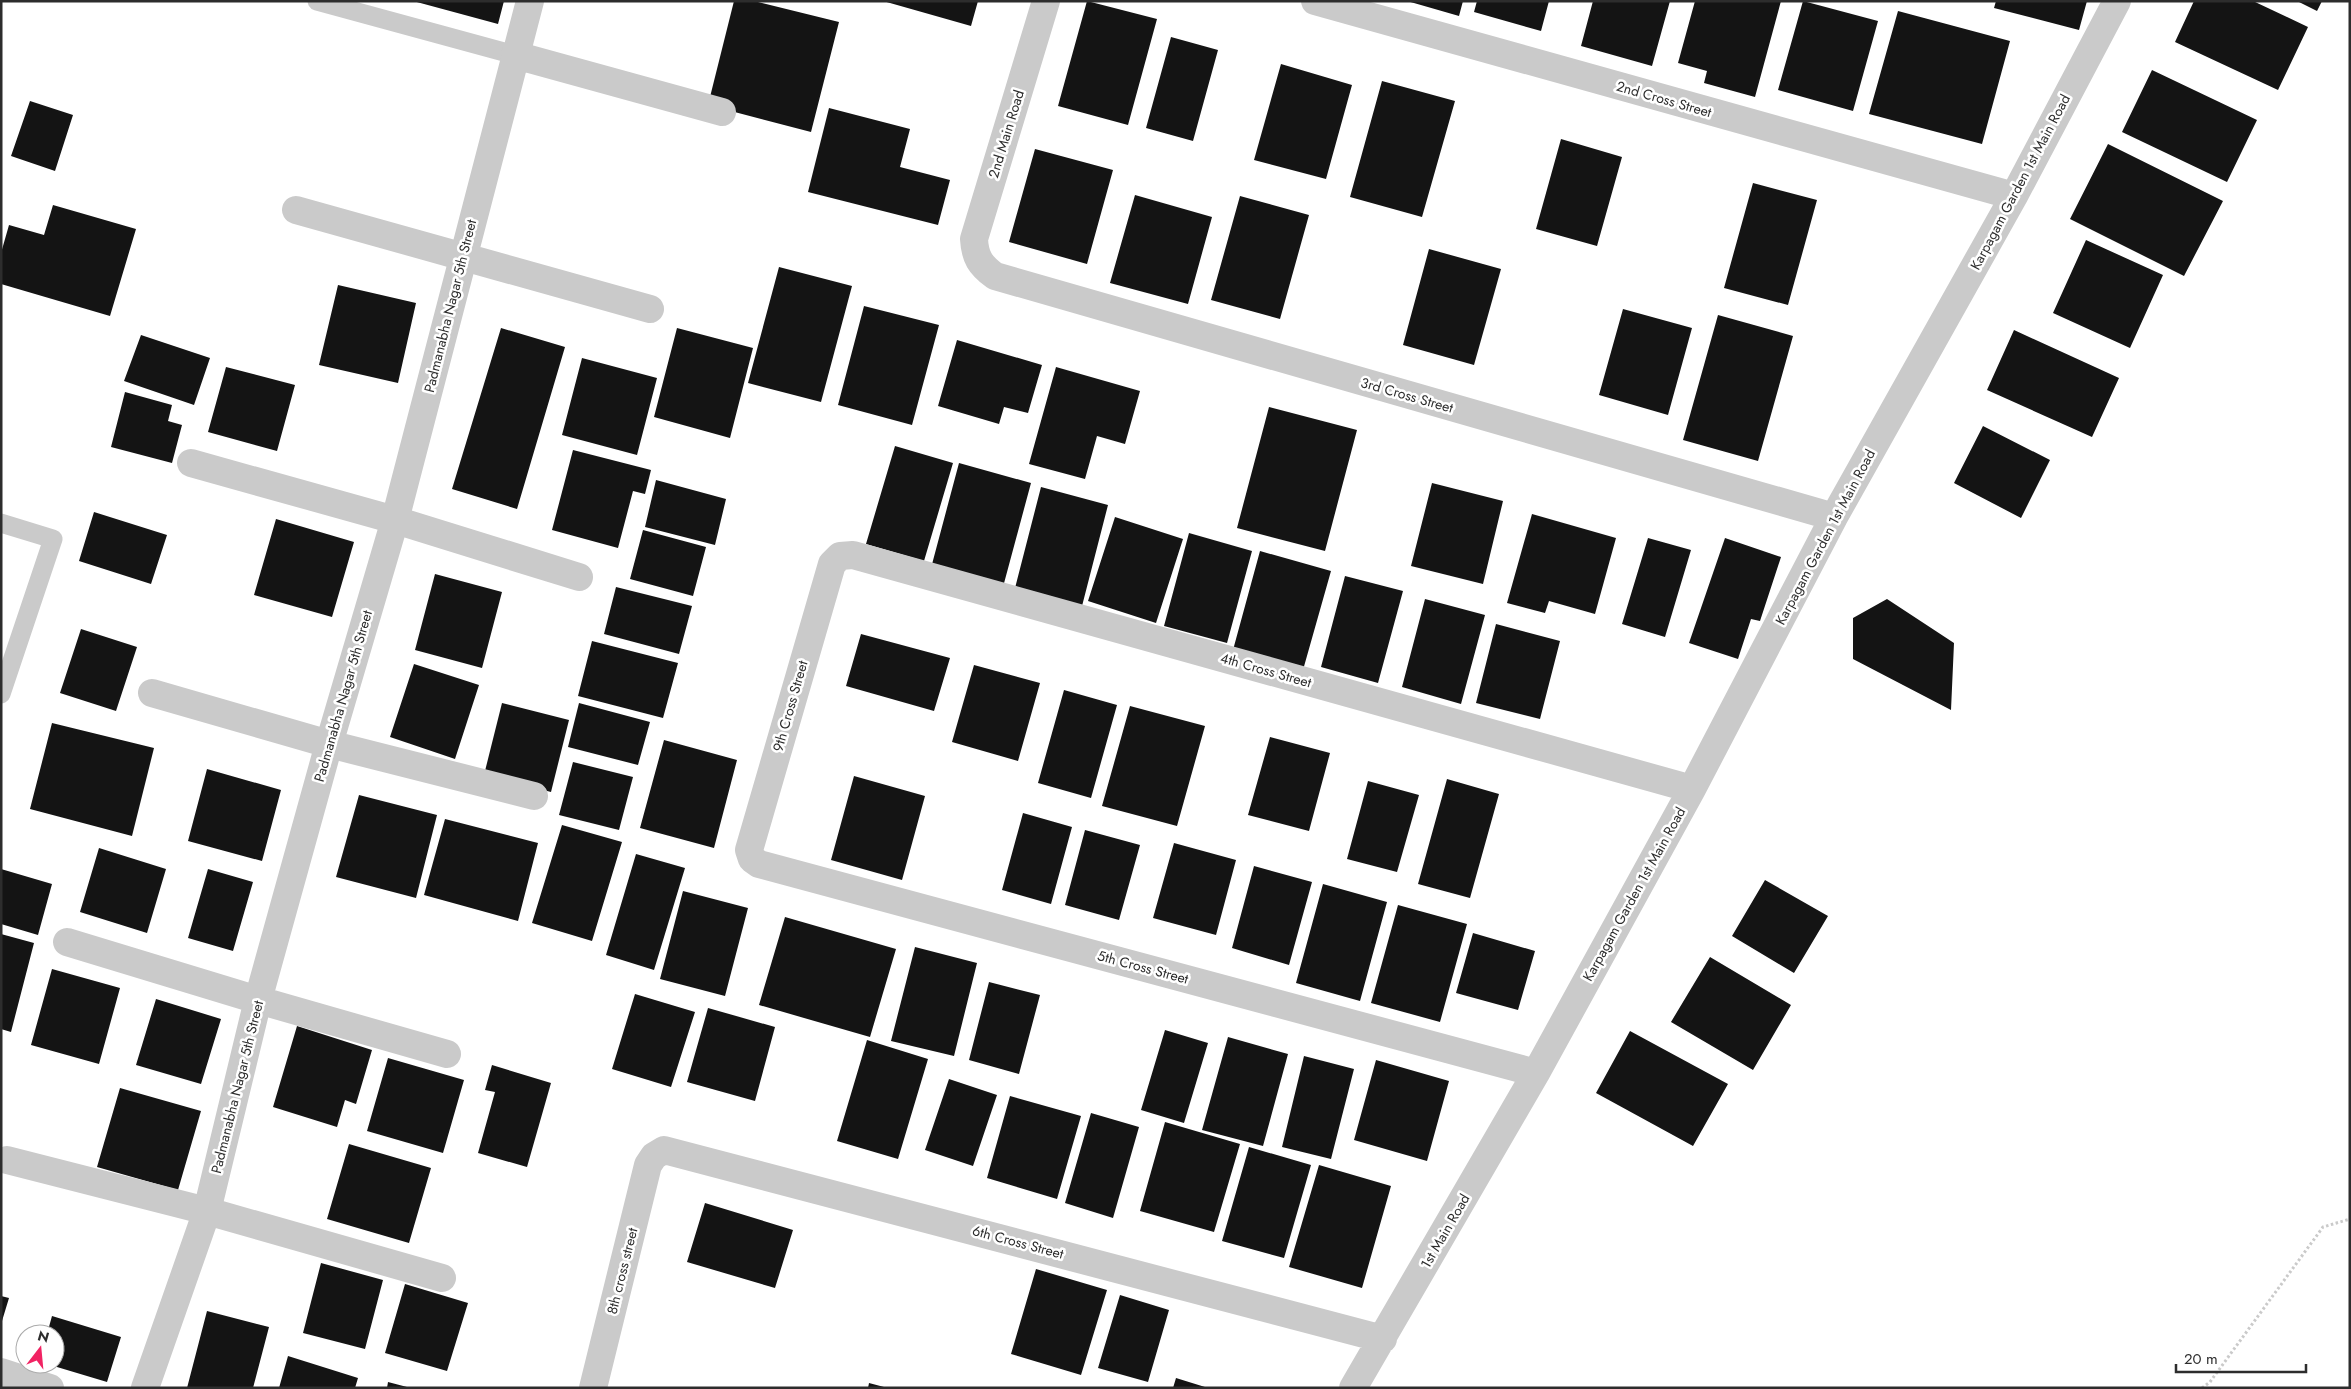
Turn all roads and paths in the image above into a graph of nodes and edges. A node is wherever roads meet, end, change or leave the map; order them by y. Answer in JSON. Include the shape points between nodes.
{"nodes":[{"id":1,"x":317,"y":1,"type":"edge"},
{"id":2,"x":530,"y":1,"type":"edge"},
{"id":3,"x":1046,"y":1,"type":"edge"},
{"id":4,"x":1315,"y":1,"type":"edge"},
{"id":5,"x":2117,"y":1,"type":"edge"},
{"id":6,"x":515,"y":55,"type":"junction"},
{"id":7,"x":722,"y":112,"type":"dead end"},
{"id":8,"x":2014,"y":196,"type":"junction"},
{"id":9,"x":296,"y":210,"type":"dead end"},
{"id":10,"x":462,"y":255,"type":"junction"},
{"id":11,"x":982,"y":266,"type":"joint"},
{"id":12,"x":650,"y":309,"type":"dead end"},
{"id":13,"x":191,"y":464,"type":"dead end"},
{"id":14,"x":1834,"y":517,"type":"junction"},
{"id":15,"x":394,"y":520,"type":"junction"},
{"id":16,"x":1,"y":523,"type":"edge"},
{"id":17,"x":840,"y":556,"type":"joint"},
{"id":18,"x":579,"y":577,"type":"dead end"},
{"id":19,"x":152,"y":693,"type":"dead end"},
{"id":20,"x":1,"y":694,"type":"edge"},
{"id":21,"x":329,"y":744,"type":"junction"},
{"id":22,"x":1692,"y":788,"type":"junction"},
{"id":23,"x":534,"y":796,"type":"dead end"},
{"id":24,"x":752,"y":859,"type":"joint"},
{"id":25,"x":67,"y":942,"type":"dead end"},
{"id":26,"x":258,"y":1000,"type":"junction"},
{"id":27,"x":447,"y":1054,"type":"dead end"},
{"id":28,"x":1536,"y":1073,"type":"junction"},
{"id":29,"x":654,"y":1156,"type":"joint"},
{"id":30,"x":7,"y":1160,"type":"dead end"},
{"id":31,"x":207,"y":1211,"type":"junction"},
{"id":32,"x":2350,"y":1219,"type":"edge"},
{"id":33,"x":442,"y":1278,"type":"dead end"},
{"id":34,"x":1383,"y":1339,"type":"junction"},
{"id":35,"x":1,"y":1372,"type":"edge"},
{"id":36,"x":50,"y":1388,"type":"edge"},
{"id":37,"x":145,"y":1388,"type":"edge"},
{"id":38,"x":593,"y":1388,"type":"edge"},
{"id":39,"x":1353,"y":1388,"type":"edge"},
{"id":40,"x":2202,"y":1388,"type":"edge"}],
"edges":[{"from":1,"to":6,"type":"lane"},
{"from":2,"to":6,"type":"street","name":"Padmanabha Nagar 5th Street"},
{"from":3,"to":11,"type":"street","name":"2nd Main Road","via":[[974,239],[975,254]]},
{"from":4,"to":8,"type":"street","name":"2nd Cross Street"},
{"from":5,"to":8,"type":"street","name":"Karpagam Garden 1st Main Road"},
{"from":6,"to":7,"type":"street"},
{"from":6,"to":10,"type":"street","name":"Padmanabha Nagar 5th Street"},
{"from":8,"to":14,"type":"street","name":"Karpagam Garden 1st Main Road"},
{"from":9,"to":10,"type":"street"},
{"from":10,"to":12,"type":"street"},
{"from":10,"to":15,"type":"street","name":"Padmanabha Nagar 5th Street"},
{"from":11,"to":14,"type":"street","name":"3rd Cross Street","via":[[1011,282]]},
{"from":13,"to":15,"type":"street"},
{"from":14,"to":22,"type":"street","name":"Karpagam Garden 1st Main Road"},
{"from":15,"to":18,"type":"street"},
{"from":15,"to":21,"type":"street","name":"Padmanabha Nagar 5th Street"},
{"from":16,"to":20,"type":"lane","via":[[53,539]]},
{"from":17,"to":22,"type":"street","name":"4th Cross Street","via":[[853,555]]},
{"from":17,"to":24,"type":"street","name":"9th Cross Street","via":[[827,573],[749,850]]},
{"from":19,"to":21,"type":"street"},
{"from":21,"to":23,"type":"street"},
{"from":21,"to":26,"type":"street","name":"Padmanabha Nagar 5th Street"},
{"from":22,"to":28,"type":"street","name":"Karpagam Garden 1st Main Road"},
{"from":24,"to":28,"type":"street","name":"5th Cross Street","via":[[760,864]]},
{"from":25,"to":26,"type":"street"},
{"from":26,"to":27,"type":"street"},
{"from":26,"to":31,"type":"street","name":"Padmanabha Nagar 5th Street"},
{"from":28,"to":34,"type":"street","name":"1st Main Road"},
{"from":29,"to":34,"type":"street","name":"6th Cross Street","via":[[664,1150],[677,1152]]},
{"from":29,"to":38,"type":"street","name":"8th cross street","via":[[648,1166]]},
{"from":30,"to":31,"type":"street"},
{"from":31,"to":33,"type":"street"},
{"from":31,"to":37,"type":"street","name":"Padmanabha Nagar 5th Street"},
{"from":32,"to":40,"type":"path","via":[[2323,1227],[2210,1382]]},
{"from":34,"to":39,"type":"street","name":"1st Main Road"},
{"from":35,"to":36,"type":"street"}]}
